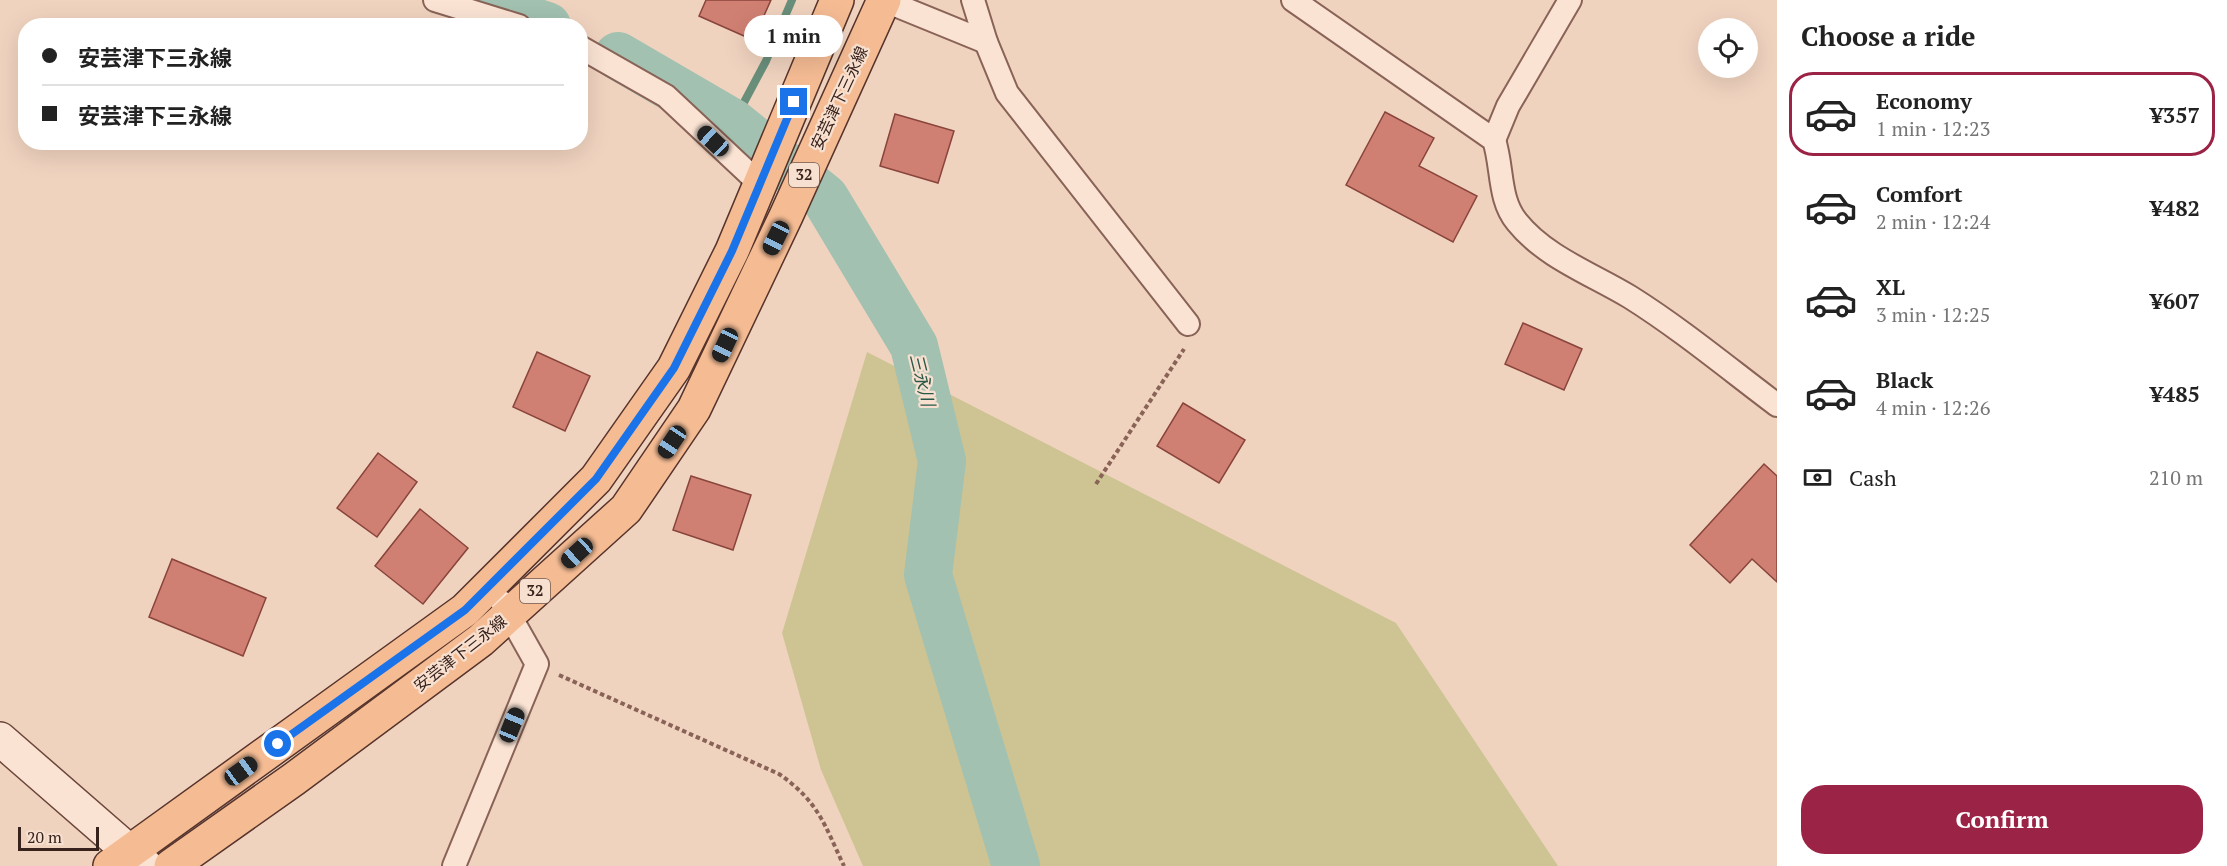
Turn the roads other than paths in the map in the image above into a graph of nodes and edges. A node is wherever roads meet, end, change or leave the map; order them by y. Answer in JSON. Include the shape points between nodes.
{"nodes":[{"id":1,"x":435,"y":0,"type":"edge"},
{"id":2,"x":837,"y":0,"type":"edge"},
{"id":3,"x":884,"y":0,"type":"edge"},
{"id":4,"x":973,"y":0,"type":"edge"},
{"id":5,"x":1293,"y":0,"type":"edge"},
{"id":6,"x":1570,"y":0,"type":"edge"},
{"id":7,"x":493,"y":18,"type":"edge"},
{"id":8,"x":986,"y":42,"type":"junction"},
{"id":9,"x":588,"y":52,"type":"edge"},
{"id":10,"x":1494,"y":140,"type":"junction"},
{"id":11,"x":761,"y":185,"type":"junction"},
{"id":12,"x":1188,"y":324,"type":"road end"},
{"id":13,"x":1777,"y":405,"type":"edge"},
{"id":14,"x":489,"y":585,"type":"junction"},
{"id":15,"x":510,"y":613,"type":"junction"},
{"id":16,"x":0,"y":739,"type":"edge"},
{"id":17,"x":129,"y":861,"type":"edge"},
{"id":18,"x":171,"y":866,"type":"edge"},
{"id":19,"x":454,"y":866,"type":"edge"}],
"edges":[{"from":1,"to":7,"type":"street"},
{"from":2,"to":11,"type":"main road","name":"安芸津下三永線","number":"32"},
{"from":3,"to":8,"type":"street"},
{"from":3,"to":15,"type":"main road","name":"安芸津下三永線","number":"32","via":[[694,409],[627,509]]},
{"from":4,"to":8,"type":"street"},
{"from":5,"to":10,"type":"street"},
{"from":6,"to":10,"type":"street","via":[[1508,106]]},
{"from":8,"to":12,"type":"street","via":[[1007,93]]},
{"from":9,"to":11,"type":"street","via":[[666,96]]},
{"from":10,"to":13,"type":"street","via":[[1504,199],[1516,222],[1547,250],[1631,298]]},
{"from":11,"to":14,"type":"main road","name":"安芸津下三永線","number":"32","via":[[674,368],[596,479]]},
{"from":14,"to":15,"type":"street"},
{"from":14,"to":17,"type":"main road","name":"安芸津下三永線","number":"32","via":[[465,610]]},
{"from":15,"to":18,"type":"main road","name":"安芸津下三永線","number":"32","via":[[481,640],[331,752]]},
{"from":15,"to":19,"type":"street","via":[[537,664]]},
{"from":16,"to":17,"type":"main road"}]}
